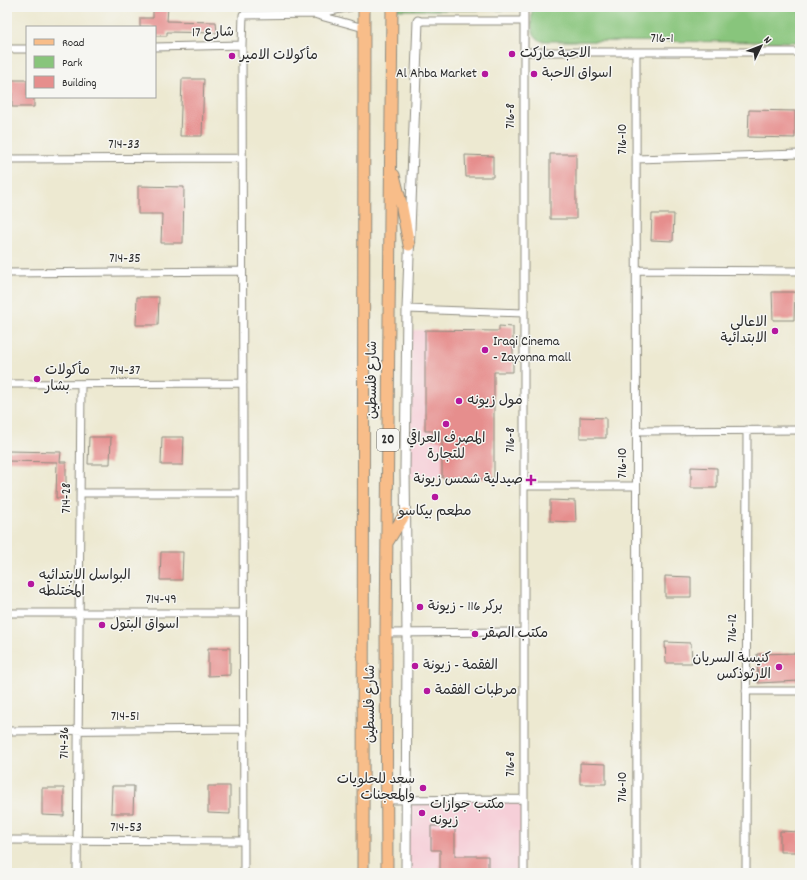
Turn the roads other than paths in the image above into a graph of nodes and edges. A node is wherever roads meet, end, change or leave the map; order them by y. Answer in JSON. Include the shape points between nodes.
{"nodes":[{"id":1,"x":351,"y":7,"type":"edge"},
{"id":2,"x":364,"y":7,"type":"edge"},
{"id":3,"x":392,"y":7,"type":"edge"},
{"id":4,"x":524,"y":7,"type":"edge"},
{"id":5,"x":315,"y":14,"type":"junction"},
{"id":6,"x":524,"y":21,"type":"junction"},
{"id":7,"x":418,"y":22,"type":"joint"},
{"id":8,"x":364,"y":28,"type":"junction"},
{"id":9,"x":242,"y":46,"type":"junction"},
{"id":10,"x":156,"y":47,"type":"edge"},
{"id":11,"x":7,"y":49,"type":"edge"},
{"id":12,"x":26,"y":49,"type":"edge"},
{"id":13,"x":524,"y":52,"type":"junction"},
{"id":14,"x":636,"y":52,"type":"junction"},
{"id":15,"x":800,"y":52,"type":"edge"},
{"id":16,"x":800,"y":154,"type":"edge"},
{"id":17,"x":242,"y":158,"type":"junction"},
{"id":18,"x":7,"y":159,"type":"edge"},
{"id":19,"x":636,"y":159,"type":"junction"},
{"id":20,"x":390,"y":162,"type":"junction"},
{"id":21,"x":409,"y":245,"type":"junction"},
{"id":22,"x":636,"y":270,"type":"junction"},
{"id":23,"x":242,"y":271,"type":"junction"},
{"id":24,"x":800,"y":271,"type":"edge"},
{"id":25,"x":7,"y":273,"type":"edge"},
{"id":26,"x":407,"y":309,"type":"junction"},
{"id":27,"x":524,"y":313,"type":"junction"},
{"id":28,"x":243,"y":383,"type":"junction"},
{"id":29,"x":7,"y":384,"type":"edge"},
{"id":30,"x":81,"y":384,"type":"junction"},
{"id":31,"x":747,"y":430,"type":"junction"},
{"id":32,"x":800,"y":430,"type":"edge"},
{"id":33,"x":636,"y":431,"type":"junction"},
{"id":34,"x":524,"y":486,"type":"junction"},
{"id":35,"x":636,"y":486,"type":"junction"},
{"id":36,"x":80,"y":493,"type":"junction"},
{"id":37,"x":243,"y":493,"type":"junction"},
{"id":38,"x":405,"y":514,"type":"junction"},
{"id":39,"x":387,"y":543,"type":"junction"},
{"id":40,"x":7,"y":613,"type":"edge"},
{"id":41,"x":79,"y":613,"type":"junction"},
{"id":42,"x":244,"y":613,"type":"junction"},
{"id":43,"x":524,"y":632,"type":"junction"},
{"id":44,"x":386,"y":633,"type":"junction"},
{"id":45,"x":407,"y":633,"type":"junction"},
{"id":46,"x":800,"y":690,"type":"edge"},
{"id":47,"x":746,"y":691,"type":"junction"},
{"id":48,"x":78,"y":730,"type":"junction"},
{"id":49,"x":244,"y":730,"type":"junction"},
{"id":50,"x":7,"y":731,"type":"edge"},
{"id":51,"x":524,"y":799,"type":"junction"},
{"id":52,"x":386,"y":800,"type":"junction"},
{"id":53,"x":406,"y":800,"type":"junction"},
{"id":54,"x":7,"y":840,"type":"edge"},
{"id":55,"x":78,"y":840,"type":"junction"},
{"id":56,"x":244,"y":841,"type":"junction"},
{"id":57,"x":77,"y":873,"type":"edge"},
{"id":58,"x":244,"y":873,"type":"edge"},
{"id":59,"x":363,"y":873,"type":"edge"},
{"id":60,"x":387,"y":873,"type":"edge"},
{"id":61,"x":406,"y":873,"type":"edge"},
{"id":62,"x":524,"y":873,"type":"edge"},
{"id":63,"x":636,"y":873,"type":"edge"},
{"id":64,"x":746,"y":873,"type":"edge"}],
"edges":[{"from":1,"to":5,"type":"street","name":"شارع 17"},
{"from":2,"to":8,"type":"main road","name":"شارع فلسطين","number":"20"},
{"from":3,"to":20,"type":"main road","name":"شارع فلسطين","number":"20"},
{"from":4,"to":6,"type":"street","name":"716-8"},
{"from":5,"to":8,"type":"street","name":"شارع 17"},
{"from":5,"to":9,"type":"street","name":"شارع 17","via":[[243,15]]},
{"from":6,"to":7,"type":"street"},
{"from":6,"to":13,"type":"street","name":"716-8"},
{"from":7,"to":21,"type":"street"},
{"from":8,"to":59,"type":"main road","name":"شارع فلسطين","number":"20"},
{"from":9,"to":10,"type":"street","name":"شارع 17"},
{"from":9,"to":17,"type":"street"},
{"from":11,"to":12,"type":"street"},
{"from":13,"to":14,"type":"street","name":"716-1"},
{"from":13,"to":27,"type":"street","name":"716-8"},
{"from":14,"to":15,"type":"street","name":"716-1"},
{"from":14,"to":19,"type":"street","name":"716-10"},
{"from":16,"to":19,"type":"street"},
{"from":17,"to":18,"type":"street","name":"714-33"},
{"from":17,"to":23,"type":"street"},
{"from":19,"to":22,"type":"street","name":"716-10"},
{"from":20,"to":21,"type":"main road"},
{"from":20,"to":39,"type":"main road","name":"شارع فلسطين","number":"20"},
{"from":21,"to":26,"type":"street"},
{"from":22,"to":24,"type":"street"},
{"from":22,"to":33,"type":"street","name":"716-10"},
{"from":23,"to":25,"type":"street","name":"714-35"},
{"from":23,"to":28,"type":"street"},
{"from":26,"to":27,"type":"street"},
{"from":26,"to":38,"type":"street"},
{"from":27,"to":34,"type":"street","name":"716-8"},
{"from":28,"to":30,"type":"street","name":"714-37"},
{"from":28,"to":37,"type":"street"},
{"from":29,"to":30,"type":"street","name":"714-37"},
{"from":30,"to":36,"type":"street","name":"714-28"},
{"from":31,"to":32,"type":"street"},
{"from":31,"to":33,"type":"street"},
{"from":31,"to":47,"type":"street","name":"716-12"},
{"from":33,"to":35,"type":"street","name":"716-10"},
{"from":34,"to":35,"type":"street"},
{"from":34,"to":43,"type":"street","name":"716-8"},
{"from":35,"to":63,"type":"street","name":"716-10"},
{"from":36,"to":37,"type":"street"},
{"from":36,"to":41,"type":"street","name":"714-28"},
{"from":37,"to":42,"type":"street"},
{"from":38,"to":39,"type":"main road"},
{"from":38,"to":45,"type":"street"},
{"from":39,"to":44,"type":"main road","name":"شارع فلسطين","number":"20"},
{"from":40,"to":41,"type":"street","name":"714-49"},
{"from":41,"to":42,"type":"street","name":"714-49"},
{"from":41,"to":48,"type":"street","name":"714-36"},
{"from":42,"to":49,"type":"street"},
{"from":43,"to":45,"type":"street"},
{"from":43,"to":51,"type":"street","name":"716-8"},
{"from":44,"to":45,"type":"street"},
{"from":44,"to":52,"type":"main road","name":"شارع فلسطين","number":"20"},
{"from":45,"to":53,"type":"street"},
{"from":46,"to":47,"type":"street"},
{"from":47,"to":64,"type":"street","name":"716-12"},
{"from":48,"to":49,"type":"street","name":"714-51"},
{"from":48,"to":50,"type":"street","name":"714-51"},
{"from":48,"to":55,"type":"street","name":"714-36"},
{"from":49,"to":56,"type":"street"},
{"from":51,"to":53,"type":"street"},
{"from":51,"to":62,"type":"street","name":"716-8"},
{"from":52,"to":53,"type":"street"},
{"from":52,"to":60,"type":"main road","name":"شارع فلسطين","number":"20"},
{"from":53,"to":61,"type":"street"},
{"from":54,"to":55,"type":"street","name":"714-53"},
{"from":55,"to":56,"type":"street","name":"714-53"},
{"from":55,"to":57,"type":"street","name":"714-36"},
{"from":56,"to":58,"type":"street"}]}
